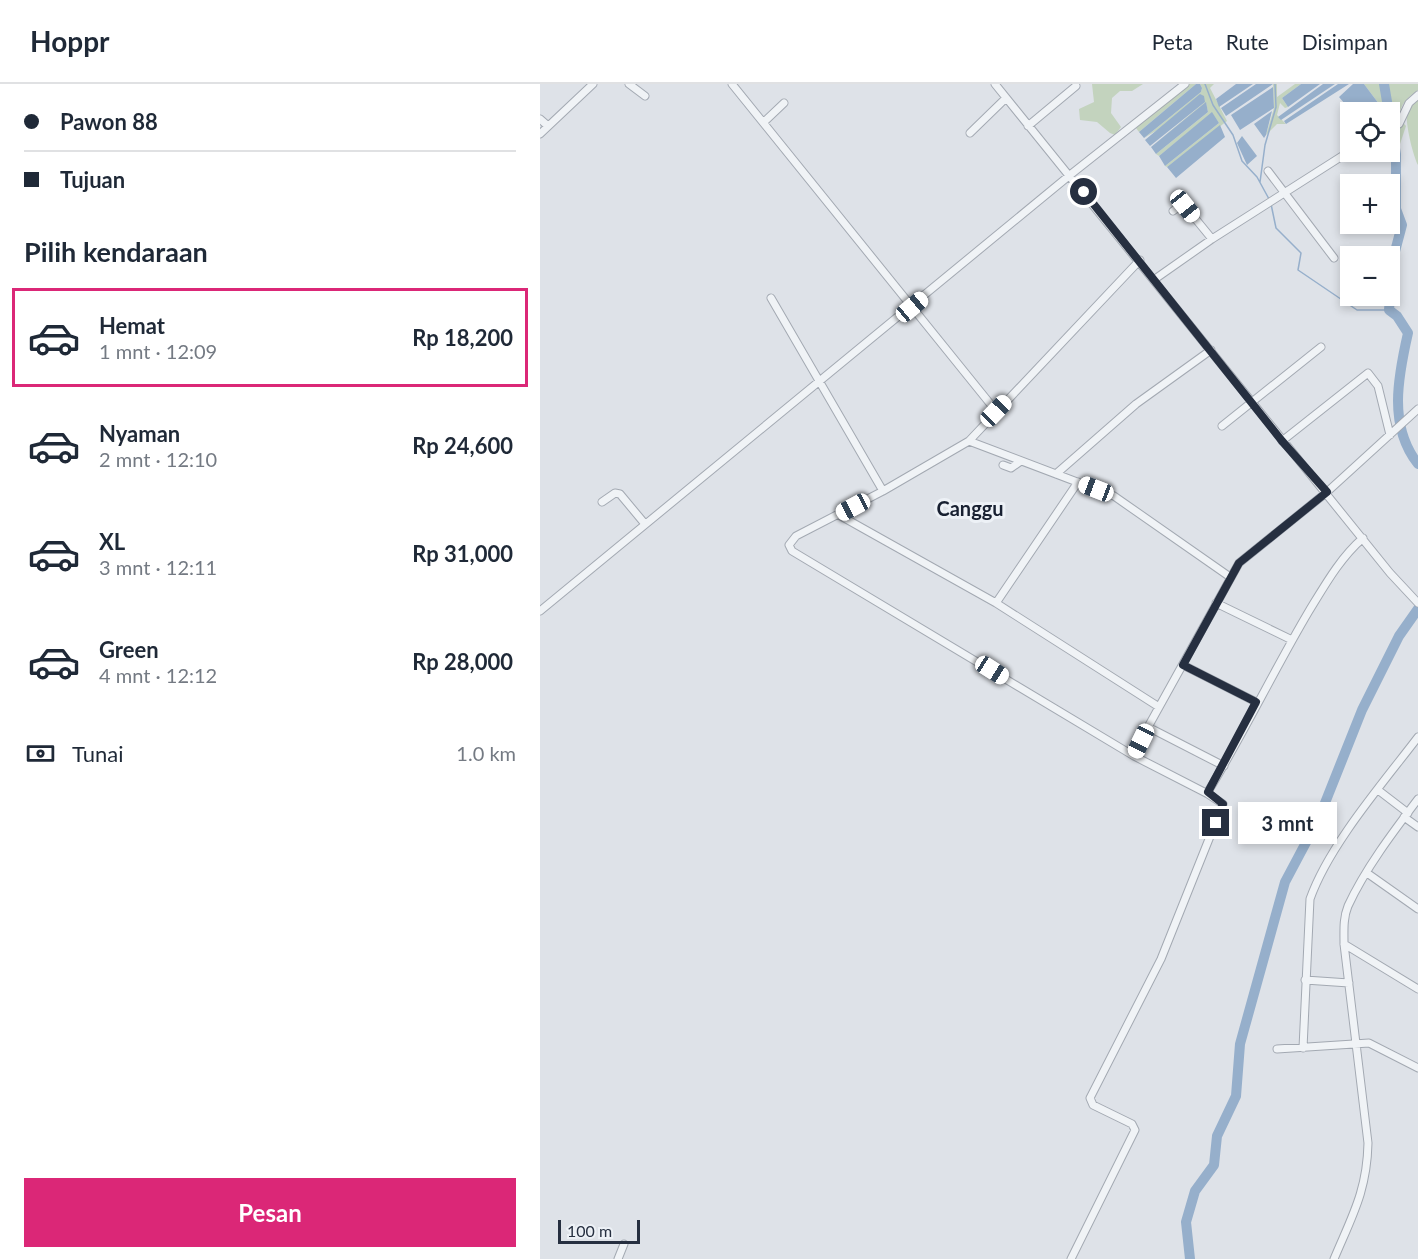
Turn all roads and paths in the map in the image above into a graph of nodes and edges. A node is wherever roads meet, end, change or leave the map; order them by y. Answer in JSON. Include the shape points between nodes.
{"nodes":[{"id":1,"x":592,"y":84,"type":"edge"},
{"id":2,"x":629,"y":84,"type":"edge"},
{"id":3,"x":732,"y":84,"type":"edge"},
{"id":4,"x":995,"y":84,"type":"edge"},
{"id":5,"x":1185,"y":84,"type":"edge"},
{"id":6,"x":1076,"y":86,"type":"dead end"},
{"id":7,"x":1418,"y":95,"type":"edge"},
{"id":8,"x":645,"y":96,"type":"dead end"},
{"id":9,"x":1006,"y":98,"type":"junction"},
{"id":10,"x":784,"y":103,"type":"dead end"},
{"id":11,"x":540,"y":119,"type":"edge"},
{"id":12,"x":764,"y":122,"type":"junction"},
{"id":13,"x":1400,"y":122,"type":"edge"},
{"id":14,"x":548,"y":126,"type":"junction"},
{"id":15,"x":1028,"y":126,"type":"junction"},
{"id":16,"x":970,"y":133,"type":"dead end"},
{"id":17,"x":540,"y":134,"type":"edge"},
{"id":18,"x":1340,"y":157,"type":"edge"},
{"id":19,"x":1268,"y":171,"type":"dead end"},
{"id":20,"x":1070,"y":175,"type":"junction"},
{"id":21,"x":1284,"y":192,"type":"junction"},
{"id":22,"x":1173,"y":211,"type":"dead end"},
{"id":23,"x":1212,"y":239,"type":"junction"},
{"id":24,"x":1334,"y":258,"type":"dead end"},
{"id":25,"x":1140,"y":261,"type":"junction"},
{"id":26,"x":1155,"y":279,"type":"junction"},
{"id":27,"x":771,"y":298,"type":"dead end"},
{"id":28,"x":912,"y":307,"type":"junction"},
{"id":29,"x":1321,"y":348,"type":"dead end"},
{"id":30,"x":1210,"y":350,"type":"junction"},
{"id":31,"x":821,"y":382,"type":"junction"},
{"id":32,"x":1251,"y":402,"type":"junction"},
{"id":33,"x":1418,"y":409,"type":"edge"},
{"id":34,"x":996,"y":411,"type":"junction"},
{"id":35,"x":1222,"y":426,"type":"dead end"},
{"id":36,"x":1391,"y":434,"type":"junction"},
{"id":37,"x":969,"y":441,"type":"junction"},
{"id":38,"x":1282,"y":441,"type":"junction"},
{"id":39,"x":1021,"y":460,"type":"junction"},
{"id":40,"x":1003,"y":465,"type":"dead end"},
{"id":41,"x":1056,"y":474,"type":"junction"},
{"id":42,"x":1078,"y":482,"type":"junction"},
{"id":43,"x":883,"y":491,"type":"junction"},
{"id":44,"x":1327,"y":492,"type":"junction"},
{"id":45,"x":602,"y":502,"type":"dead end"},
{"id":46,"x":838,"y":515,"type":"junction"},
{"id":47,"x":645,"y":524,"type":"junction"},
{"id":48,"x":1363,"y":538,"type":"junction"},
{"id":49,"x":1230,"y":576,"type":"junction"},
{"id":50,"x":996,"y":603,"type":"junction"},
{"id":51,"x":1216,"y":603,"type":"junction"},
{"id":52,"x":1418,"y":603,"type":"edge"},
{"id":53,"x":540,"y":611,"type":"edge"},
{"id":54,"x":1292,"y":640,"type":"junction"},
{"id":55,"x":1183,"y":665,"type":"junction"},
{"id":56,"x":1256,"y":702,"type":"junction"},
{"id":57,"x":1159,"y":707,"type":"junction"},
{"id":58,"x":1148,"y":727,"type":"junction"},
{"id":59,"x":1418,"y":737,"type":"edge"},
{"id":60,"x":1134,"y":756,"type":"junction"},
{"id":61,"x":1224,"y":766,"type":"junction"},
{"id":62,"x":1378,"y":790,"type":"junction"},
{"id":63,"x":1208,"y":794,"type":"junction"},
{"id":64,"x":1418,"y":799,"type":"edge"},
{"id":65,"x":1406,"y":815,"type":"junction"},
{"id":66,"x":1418,"y":827,"type":"edge"},
{"id":67,"x":1367,"y":873,"type":"junction"},
{"id":68,"x":1418,"y":909,"type":"edge"},
{"id":69,"x":1344,"y":944,"type":"junction"},
{"id":70,"x":1305,"y":980,"type":"junction"},
{"id":71,"x":1349,"y":983,"type":"junction"},
{"id":72,"x":1418,"y":988,"type":"edge"},
{"id":73,"x":1358,"y":1043,"type":"junction"},
{"id":74,"x":1303,"y":1048,"type":"junction"},
{"id":75,"x":1277,"y":1049,"type":"dead end"},
{"id":76,"x":1418,"y":1068,"type":"edge"},
{"id":77,"x":624,"y":1244,"type":"dead end"},
{"id":78,"x":618,"y":1259,"type":"edge"},
{"id":79,"x":1071,"y":1259,"type":"edge"},
{"id":80,"x":1334,"y":1259,"type":"edge"}],
"edges":[{"from":1,"to":14,"type":"street"},
{"from":2,"to":8,"type":"street"},
{"from":3,"to":12,"type":"street"},
{"from":4,"to":9,"type":"street"},
{"from":5,"to":20,"type":"street"},
{"from":6,"to":15,"type":"street"},
{"from":7,"to":13,"type":"street"},
{"from":9,"to":15,"type":"street"},
{"from":9,"to":16,"type":"street"},
{"from":10,"to":12,"type":"street"},
{"from":11,"to":14,"type":"street"},
{"from":12,"to":28,"type":"street"},
{"from":14,"to":17,"type":"street"},
{"from":15,"to":20,"type":"street"},
{"from":18,"to":21,"type":"street"},
{"from":19,"to":21,"type":"street"},
{"from":20,"to":25,"type":"street"},
{"from":20,"to":28,"type":"street"},
{"from":21,"to":23,"type":"street"},
{"from":21,"to":24,"type":"street"},
{"from":22,"to":23,"type":"street","via":[[1185,206]]},
{"from":23,"to":26,"type":"street"},
{"from":25,"to":26,"type":"street"},
{"from":25,"to":34,"type":"street"},
{"from":26,"to":30,"type":"street"},
{"from":27,"to":31,"type":"street"},
{"from":28,"to":31,"type":"street"},
{"from":28,"to":34,"type":"street"},
{"from":29,"to":32,"type":"street"},
{"from":30,"to":32,"type":"street"},
{"from":30,"to":41,"type":"street","via":[[1136,404]]},
{"from":31,"to":43,"type":"street"},
{"from":31,"to":47,"type":"street"},
{"from":32,"to":35,"type":"street"},
{"from":32,"to":38,"type":"street"},
{"from":33,"to":36,"type":"street"},
{"from":34,"to":37,"type":"street"},
{"from":36,"to":38,"type":"street","via":[[1378,386],[1368,373]]},
{"from":36,"to":44,"type":"street"},
{"from":37,"to":39,"type":"street"},
{"from":37,"to":43,"type":"street"},
{"from":38,"to":44,"type":"street"},
{"from":39,"to":40,"type":"street","via":[[1012,467]]},
{"from":39,"to":41,"type":"street"},
{"from":41,"to":42,"type":"street"},
{"from":42,"to":49,"type":"street","via":[[1135,508]]},
{"from":42,"to":50,"type":"street"},
{"from":43,"to":46,"type":"street"},
{"from":44,"to":48,"type":"street"},
{"from":44,"to":49,"type":"street","via":[[1250,553]]},
{"from":45,"to":47,"type":"street","via":[[620,494]]},
{"from":46,"to":50,"type":"street"},
{"from":46,"to":60,"type":"street","via":[[792,539],[792,551]]},
{"from":47,"to":53,"type":"street"},
{"from":48,"to":52,"type":"street"},
{"from":48,"to":54,"type":"street","via":[[1329,579]]},
{"from":49,"to":51,"type":"street"},
{"from":50,"to":57,"type":"street"},
{"from":51,"to":54,"type":"street"},
{"from":51,"to":55,"type":"street"},
{"from":54,"to":56,"type":"street"},
{"from":55,"to":56,"type":"street"},
{"from":55,"to":57,"type":"street"},
{"from":56,"to":61,"type":"street"},
{"from":57,"to":58,"type":"street"},
{"from":58,"to":60,"type":"street"},
{"from":58,"to":61,"type":"street"},
{"from":59,"to":62,"type":"street"},
{"from":60,"to":63,"type":"street"},
{"from":61,"to":63,"type":"street"},
{"from":62,"to":65,"type":"street"},
{"from":62,"to":70,"type":"street","via":[[1314,888]]},
{"from":63,"to":79,"type":"street","via":[[1223,804],[1210,839],[1161,959],[1090,1098],[1093,1105],[1132,1124],[1136,1130]]},
{"from":64,"to":65,"type":"street"},
{"from":65,"to":66,"type":"street"},
{"from":65,"to":67,"type":"street"},
{"from":67,"to":68,"type":"street"},
{"from":67,"to":69,"type":"street","via":[[1348,907]]},
{"from":69,"to":71,"type":"street"},
{"from":69,"to":72,"type":"street"},
{"from":70,"to":71,"type":"street"},
{"from":70,"to":74,"type":"street"},
{"from":71,"to":73,"type":"street"},
{"from":73,"to":74,"type":"street"},
{"from":73,"to":76,"type":"street","via":[[1375,1046]]},
{"from":73,"to":80,"type":"street","via":[[1368,1170],[1364,1190]]},
{"from":74,"to":75,"type":"street"},
{"from":77,"to":78,"type":"street"}]}
